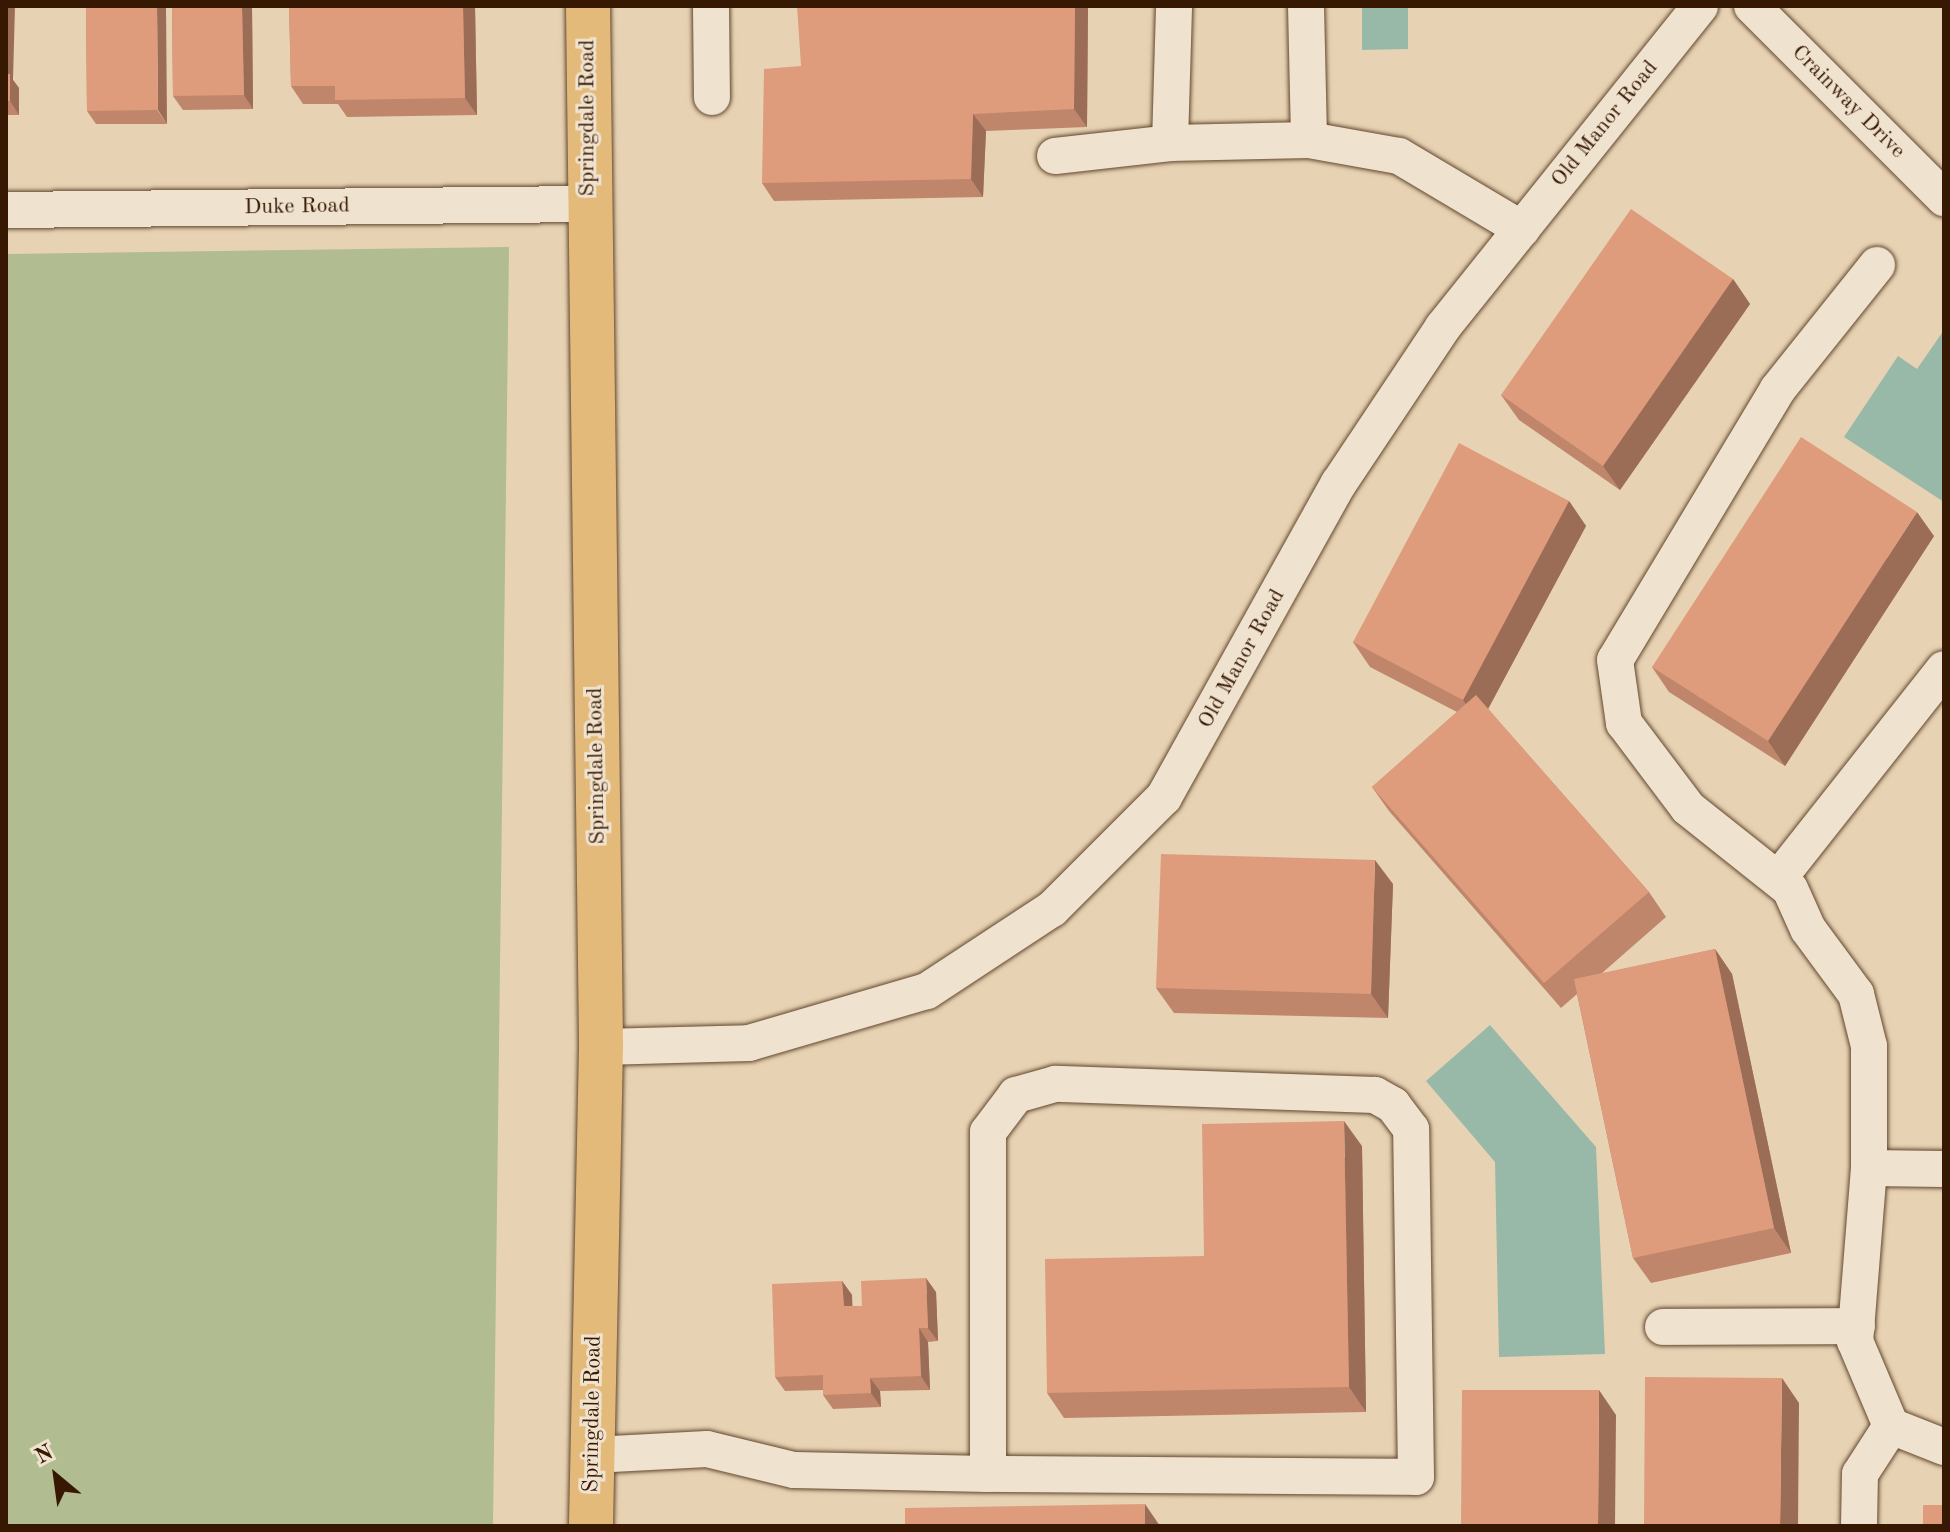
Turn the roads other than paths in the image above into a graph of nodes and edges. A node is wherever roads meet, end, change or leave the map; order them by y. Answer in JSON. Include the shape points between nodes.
{"nodes":[{"id":1,"x":588,"y":6,"type":"edge"},
{"id":2,"x":711,"y":6,"type":"edge"},
{"id":3,"x":1174,"y":6,"type":"edge"},
{"id":4,"x":1306,"y":6,"type":"edge"},
{"id":5,"x":1700,"y":6,"type":"edge"},
{"id":6,"x":1752,"y":6,"type":"edge"},
{"id":7,"x":712,"y":97,"type":"dead end"},
{"id":8,"x":1309,"y":140,"type":"junction"},
{"id":9,"x":1170,"y":143,"type":"junction"},
{"id":10,"x":1055,"y":156,"type":"dead end"},
{"id":11,"x":1944,"y":198,"type":"edge"},
{"id":12,"x":588,"y":204,"type":"junction"},
{"id":13,"x":6,"y":210,"type":"edge"},
{"id":14,"x":1522,"y":229,"type":"junction"},
{"id":15,"x":1877,"y":265,"type":"dead end"},
{"id":16,"x":1944,"y":669,"type":"edge"},
{"id":17,"x":1779,"y":878,"type":"junction"},
{"id":18,"x":601,"y":1047,"type":"junction"},
{"id":19,"x":1869,"y":1168,"type":"junction"},
{"id":20,"x":1944,"y":1169,"type":"edge"},
{"id":21,"x":1857,"y":1326,"type":"junction"},
{"id":22,"x":1663,"y":1327,"type":"dead end"},
{"id":23,"x":1891,"y":1426,"type":"junction"},
{"id":24,"x":1944,"y":1447,"type":"edge"},
{"id":25,"x":593,"y":1455,"type":"junction"},
{"id":26,"x":988,"y":1474,"type":"junction"},
{"id":27,"x":591,"y":1526,"type":"edge"},
{"id":28,"x":1859,"y":1526,"type":"edge"}],
"edges":[{"from":1,"to":12,"type":"main road","name":"Springdale Road"},
{"from":2,"to":7,"type":"street"},
{"from":3,"to":9,"type":"street"},
{"from":4,"to":8,"type":"street"},
{"from":5,"to":14,"type":"street","name":"Old Manor Road"},
{"from":6,"to":11,"type":"street","name":"Crainway Drive"},
{"from":8,"to":9,"type":"street"},
{"from":8,"to":14,"type":"street","via":[[1399,156]]},
{"from":9,"to":10,"type":"street"},
{"from":12,"to":13,"type":"street","name":"Duke Road"},
{"from":12,"to":18,"type":"main road","name":"Springdale Road"},
{"from":14,"to":18,"type":"street","name":"Old Manor Road","via":[[1443,327],[1339,483],[1164,797],[1052,909],[927,991],[749,1043]]},
{"from":15,"to":17,"type":"street","via":[[1778,389],[1615,660],[1624,723],[1633,735],[1688,808]]},
{"from":16,"to":17,"type":"street"},
{"from":17,"to":19,"type":"street","via":[[1856,994],[1869,1046]]},
{"from":18,"to":25,"type":"main road","name":"Springdale Road"},
{"from":19,"to":20,"type":"street"},
{"from":19,"to":21,"type":"street"},
{"from":21,"to":22,"type":"street"},
{"from":21,"to":23,"type":"street","via":[[1855,1341]]},
{"from":23,"to":24,"type":"street"},
{"from":23,"to":28,"type":"street","via":[[1860,1474]]},
{"from":25,"to":26,"type":"street","via":[[707,1449],[794,1470]]},
{"from":25,"to":27,"type":"main road","name":"Springdale Road"},
{"from":26,"to":26,"type":"street","via":[[1416,1477],[1411,1129],[1393,1105],[1375,1095],[1055,1084],[1016,1095],[988,1132]]}]}
